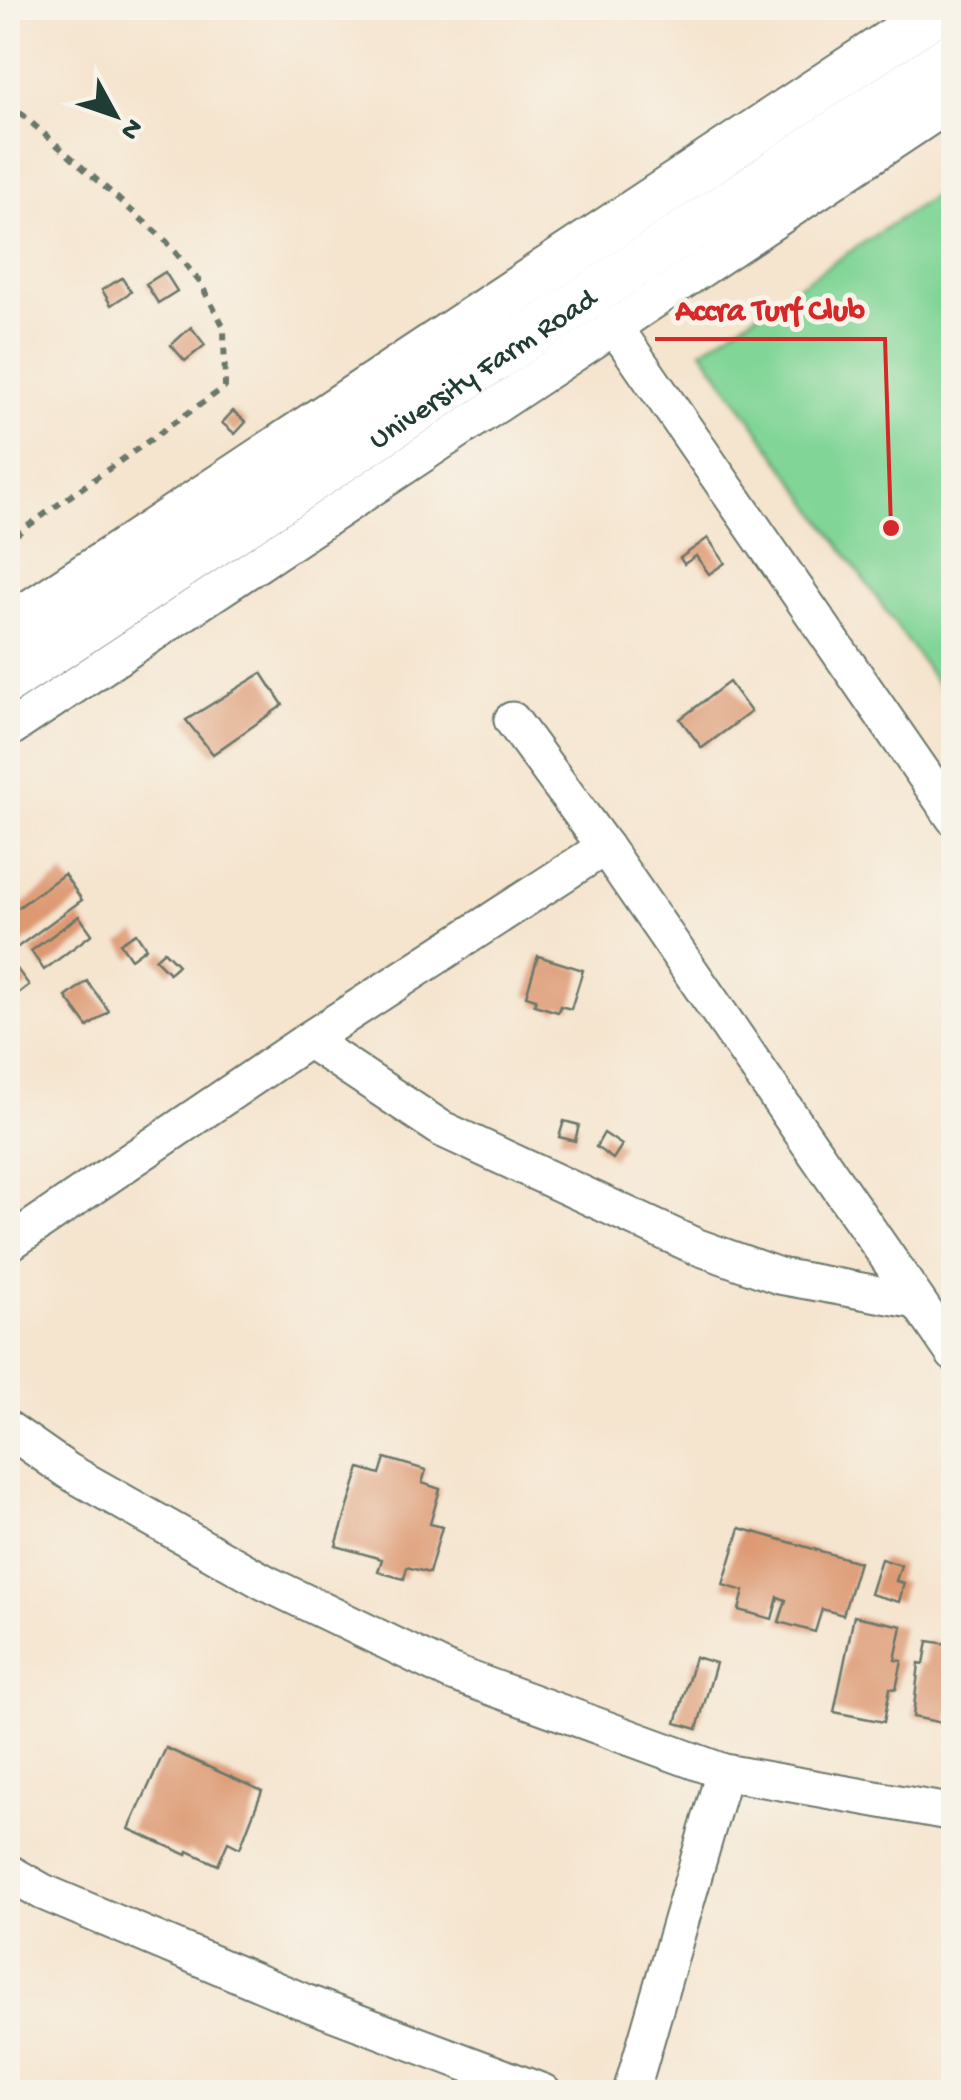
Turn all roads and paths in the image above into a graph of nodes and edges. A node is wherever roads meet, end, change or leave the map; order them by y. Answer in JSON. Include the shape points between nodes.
{"nodes":[{"id":1,"x":942,"y":8,"type":"edge"},
{"id":2,"x":954,"y":54,"type":"edge"},
{"id":3,"x":954,"y":100,"type":"edge"},
{"id":4,"x":8,"y":102,"type":"edge"},
{"id":5,"x":614,"y":326,"type":"junction"},
{"id":6,"x":8,"y":540,"type":"edge"},
{"id":7,"x":8,"y":628,"type":"edge"},
{"id":8,"x":8,"y":682,"type":"edge"},
{"id":9,"x":512,"y":720,"type":"dead end"},
{"id":10,"x":8,"y":730,"type":"edge"},
{"id":11,"x":954,"y":818,"type":"edge"},
{"id":12,"x":605,"y":847,"type":"junction"},
{"id":13,"x":308,"y":1040,"type":"junction"},
{"id":14,"x":8,"y":1244,"type":"edge"},
{"id":15,"x":917,"y":1301,"type":"junction"},
{"id":16,"x":954,"y":1354,"type":"edge"},
{"id":17,"x":8,"y":1429,"type":"edge"},
{"id":18,"x":724,"y":1772,"type":"junction"},
{"id":19,"x":954,"y":1813,"type":"edge"},
{"id":20,"x":8,"y":1872,"type":"edge"},
{"id":21,"x":543,"y":2092,"type":"edge"},
{"id":22,"x":631,"y":2092,"type":"edge"}],
"edges":[{"from":1,"to":7,"type":"street","name":"University Farm Road"},
{"from":2,"to":8,"type":"street","name":"University Farm Road"},
{"from":3,"to":5,"type":"street"},
{"from":4,"to":6,"type":"path","via":[[166,241],[198,281],[224,327],[225,386]]},
{"from":5,"to":10,"type":"street"},
{"from":5,"to":11,"type":"street"},
{"from":9,"to":12,"type":"street"},
{"from":12,"to":13,"type":"street"},
{"from":12,"to":15,"type":"street"},
{"from":13,"to":14,"type":"street"},
{"from":13,"to":15,"type":"street","via":[[442,1130],[695,1246],[779,1276]]},
{"from":15,"to":16,"type":"street"},
{"from":17,"to":18,"type":"street","via":[[68,1471],[266,1583],[433,1664]]},
{"from":18,"to":19,"type":"street"},
{"from":18,"to":22,"type":"street"},
{"from":20,"to":21,"type":"street","via":[[302,2001]]}]}
